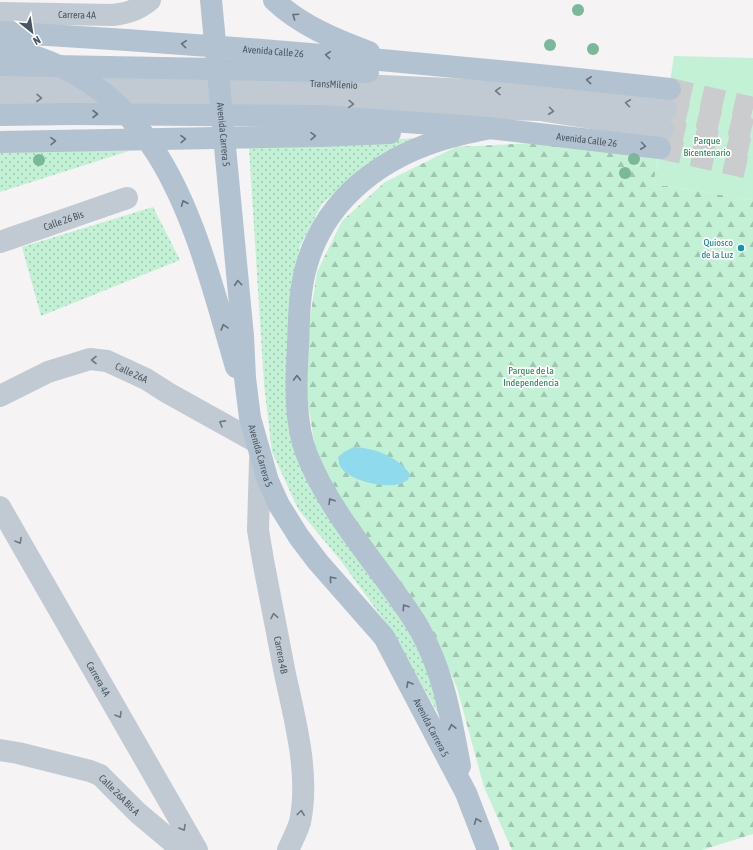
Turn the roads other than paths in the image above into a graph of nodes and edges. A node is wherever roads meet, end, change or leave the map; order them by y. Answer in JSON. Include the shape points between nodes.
{"nodes":[{"id":1,"x":150,"y":0,"type":"edge"},
{"id":2,"x":211,"y":0,"type":"edge"},
{"id":3,"x":274,"y":0,"type":"edge"},
{"id":4,"x":0,"y":13,"type":"edge"},
{"id":5,"x":0,"y":32,"type":"edge"},
{"id":6,"x":0,"y":48,"type":"edge"},
{"id":7,"x":394,"y":61,"type":"junction"},
{"id":8,"x":0,"y":66,"type":"edge"},
{"id":9,"x":547,"y":75,"type":"junction"},
{"id":10,"x":0,"y":80,"type":"edge"},
{"id":11,"x":0,"y":98,"type":"edge"},
{"id":12,"x":0,"y":115,"type":"edge"},
{"id":13,"x":665,"y":119,"type":"junction"},
{"id":14,"x":489,"y":128,"type":"junction"},
{"id":15,"x":0,"y":142,"type":"edge"},
{"id":16,"x":127,"y":198,"type":"dead end"},
{"id":17,"x":0,"y":242,"type":"edge"},
{"id":18,"x":0,"y":396,"type":"edge"},
{"id":19,"x":250,"y":418,"type":"junction"},
{"id":20,"x":258,"y":450,"type":"junction"},
{"id":21,"x":0,"y":507,"type":"edge"},
{"id":22,"x":0,"y":750,"type":"edge"},
{"id":23,"x":466,"y":793,"type":"junction"},
{"id":24,"x":182,"y":850,"type":"edge"},
{"id":25,"x":197,"y":850,"type":"edge"},
{"id":26,"x":288,"y":850,"type":"edge"},
{"id":27,"x":488,"y":850,"type":"edge"}],
"edges":[{"from":1,"to":4,"type":"street","name":"Carrera 4A","via":[[128,13],[113,15]]},
{"from":19,"to":2,"type":"main road","name":"Avenida Carrera 5","one_way":true},
{"from":7,"to":3,"type":"main road","one_way":true,"via":[[322,32]]},
{"from":7,"to":5,"type":"main road","name":"Avenida Calle 26","one_way":true,"via":[[143,40]]},
{"from":19,"to":6,"type":"main road","one_way":true,"via":[[198,243],[182,200],[160,157],[127,115],[107,95],[90,83],[48,60]]},
{"from":7,"to":9,"type":"main road","name":"Avenida Calle 26"},
{"from":8,"to":9,"type":"main road","name":"Avenida Calle 26"},
{"from":13,"to":9,"type":"main road","name":"Avenida Calle 26","one_way":true},
{"from":13,"to":10,"type":"street","name":"TransMilenio","one_way":true,"via":[[595,98],[540,92],[316,83]]},
{"from":11,"to":13,"type":"street","name":"TransMilenio","one_way":true,"via":[[318,103],[540,110]]},
{"from":12,"to":14,"type":"main road","name":"Avenida Calle 26","one_way":true,"via":[[321,116]]},
{"from":14,"to":13,"type":"main road","name":"Avenida Calle 26","one_way":true},
{"from":15,"to":14,"type":"main road","name":"Avenida Calle 26","one_way":true,"via":[[320,136]]},
{"from":23,"to":14,"type":"main road","one_way":true,"via":[[444,688],[436,663],[420,630],[338,513],[315,473],[306,453],[299,420],[296,376],[300,304],[307,264],[322,228],[344,197],[373,172],[423,146]]},
{"from":16,"to":17,"type":"street","name":"Calle 26 Bis"},
{"from":20,"to":18,"type":"street","name":"Calle 26A","one_way":true,"via":[[146,379],[107,361],[90,359],[48,372]]},
{"from":19,"to":20,"type":"main road","name":"Avenida Carrera 5"},
{"from":23,"to":20,"type":"main road","name":"Avenida Carrera 5","one_way":true,"via":[[384,637],[299,537],[279,505]]},
{"from":26,"to":20,"type":"street","name":"Carrera 4B","one_way":true,"via":[[300,822],[302,777],[298,737],[262,560],[258,530]]},
{"from":21,"to":25,"type":"street","name":"Carrera 4A","one_way":true},
{"from":22,"to":24,"type":"street","name":"Calle 26A Bis A","via":[[90,770],[100,776],[138,813]]},
{"from":27,"to":23,"type":"main road","name":"Avenida Carrera 5","one_way":true}]}
